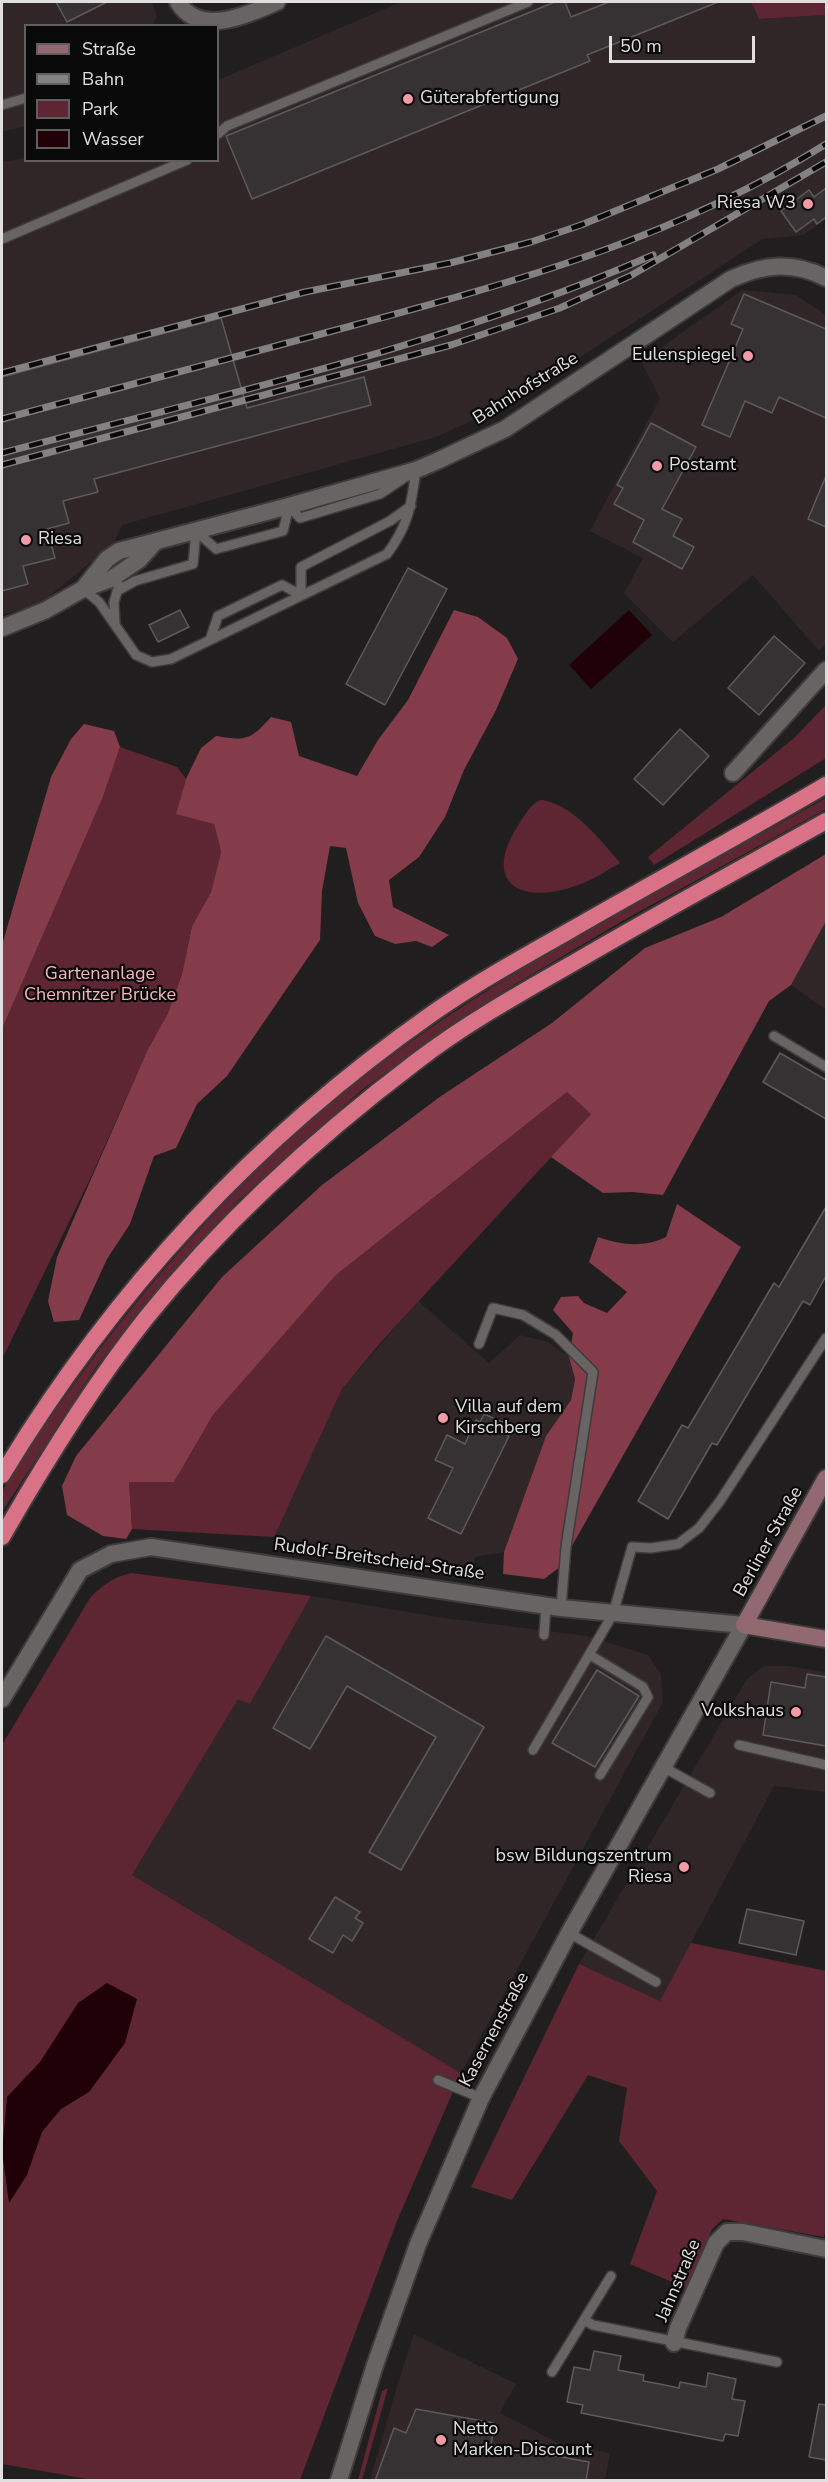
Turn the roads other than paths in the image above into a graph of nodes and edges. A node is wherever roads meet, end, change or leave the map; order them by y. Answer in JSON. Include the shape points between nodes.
{"nodes":[{"id":1,"x":178,"y":2,"type":"edge"},
{"id":2,"x":277,"y":2,"type":"edge"},
{"id":3,"x":528,"y":2,"type":"edge"},
{"id":4,"x":203,"y":22,"type":"edge"},
{"id":5,"x":24,"y":99,"type":"edge"},
{"id":6,"x":2,"y":105,"type":"edge"},
{"id":7,"x":219,"y":133,"type":"edge"},
{"id":8,"x":182,"y":162,"type":"edge"},
{"id":9,"x":2,"y":239,"type":"edge"},
{"id":10,"x":826,"y":278,"type":"edge"},
{"id":11,"x":416,"y":470,"type":"junction"},
{"id":12,"x":411,"y":506,"type":"junction"},
{"id":13,"x":196,"y":531,"type":"junction"},
{"id":14,"x":157,"y":541,"type":"junction"},
{"id":15,"x":129,"y":568,"type":"junction"},
{"id":16,"x":144,"y":578,"type":"junction"},
{"id":17,"x":83,"y":589,"type":"junction"},
{"id":18,"x":117,"y":591,"type":"junction"},
{"id":19,"x":301,"y":595,"type":"junction"},
{"id":20,"x":115,"y":627,"type":"junction"},
{"id":21,"x":2,"y":628,"type":"edge"},
{"id":22,"x":210,"y":640,"type":"junction"},
{"id":23,"x":826,"y":670,"type":"edge"},
{"id":24,"x":733,"y":773,"type":"dead end"},
{"id":25,"x":826,"y":785,"type":"edge"},
{"id":26,"x":826,"y":821,"type":"edge"},
{"id":27,"x":774,"y":1036,"type":"dead end"},
{"id":28,"x":826,"y":1067,"type":"edge"},
{"id":29,"x":826,"y":1338,"type":"edge"},
{"id":30,"x":479,"y":1344,"type":"dead end"},
{"id":31,"x":822,"y":1354,"type":"edge"},
{"id":32,"x":2,"y":1475,"type":"edge"},
{"id":33,"x":826,"y":1478,"type":"edge"},
{"id":34,"x":2,"y":1537,"type":"edge"},
{"id":35,"x":553,"y":1607,"type":"junction"},
{"id":36,"x":613,"y":1614,"type":"junction"},
{"id":37,"x":744,"y":1625,"type":"junction"},
{"id":38,"x":544,"y":1635,"type":"dead end"},
{"id":39,"x":826,"y":1639,"type":"edge"},
{"id":40,"x":590,"y":1656,"type":"junction"},
{"id":41,"x":2,"y":1699,"type":"edge"},
{"id":42,"x":739,"y":1745,"type":"dead end"},
{"id":43,"x":533,"y":1750,"type":"dead end"},
{"id":44,"x":826,"y":1765,"type":"edge"},
{"id":45,"x":663,"y":1767,"type":"junction"},
{"id":46,"x":600,"y":1775,"type":"dead end"},
{"id":47,"x":710,"y":1793,"type":"dead end"},
{"id":48,"x":569,"y":1933,"type":"junction"},
{"id":49,"x":656,"y":1982,"type":"dead end"},
{"id":50,"x":438,"y":2080,"type":"dead end"},
{"id":51,"x":481,"y":2098,"type":"junction"},
{"id":52,"x":826,"y":2249,"type":"edge"},
{"id":53,"x":611,"y":2276,"type":"dead end"},
{"id":54,"x":584,"y":2320,"type":"junction"},
{"id":55,"x":674,"y":2343,"type":"junction"},
{"id":56,"x":777,"y":2362,"type":"dead end"},
{"id":57,"x":552,"y":2372,"type":"dead end"},
{"id":58,"x":339,"y":2481,"type":"edge"}],
"edges":[{"from":1,"to":4,"type":"street"},
{"from":2,"to":4,"type":"street","via":[[240,18]]},
{"from":3,"to":7,"type":"lane","via":[[227,126]]},
{"from":5,"to":6,"type":"lane"},
{"from":8,"to":9,"type":"lane"},
{"from":10,"to":11,"type":"street","name":"Bahnhofstraße","via":[[807,268],[771,266],[739,275],[505,429]]},
{"from":11,"to":12,"type":"lane"},
{"from":11,"to":13,"type":"street","name":"Bahnhofstraße"},
{"from":12,"to":19,"type":"lane","via":[[402,532],[387,554]]},
{"from":12,"to":19,"type":"lane","via":[[301,567]]},
{"from":13,"to":14,"type":"street","name":"Bahnhofstraße"},
{"from":13,"to":16,"type":"lane","via":[[193,564]]},
{"from":14,"to":15,"type":"street","name":"Bahnhofstraße"},
{"from":14,"to":17,"type":"street","name":"Bahnhofstraße","via":[[119,551],[107,559]]},
{"from":15,"to":16,"type":"lane"},
{"from":15,"to":17,"type":"street","name":"Bahnhofstraße"},
{"from":15,"to":18,"type":"lane"},
{"from":16,"to":18,"type":"lane"},
{"from":17,"to":20,"type":"lane","via":[[99,602]]},
{"from":17,"to":21,"type":"street","name":"Bahnhofstraße"},
{"from":18,"to":20,"type":"lane"},
{"from":19,"to":22,"type":"lane"},
{"from":19,"to":22,"type":"lane","via":[[282,585],[218,616]]},
{"from":20,"to":22,"type":"lane","via":[[136,655],[152,662],[171,659]]},
{"from":23,"to":24,"type":"street"},
{"from":25,"to":32,"type":"highway","via":[[488,978],[433,1013],[341,1083],[247,1164],[161,1255],[55,1390]]},
{"from":26,"to":34,"type":"highway","via":[[624,933],[462,1030],[418,1060],[296,1160],[210,1246],[146,1319],[81,1410]]},
{"from":27,"to":28,"type":"lane"},
{"from":29,"to":31,"type":"lane"},
{"from":30,"to":35,"type":"lane","via":[[493,1308],[523,1315],[556,1335],[592,1372],[566,1547]]},
{"from":31,"to":36,"type":"lane","via":[[699,1528],[678,1544],[632,1547]]},
{"from":33,"to":37,"type":"main road","name":"Berliner Straße"},
{"from":35,"to":36,"type":"street","name":"Rudolf-Breitscheid-Straße"},
{"from":35,"to":38,"type":"lane"},
{"from":35,"to":41,"type":"street","name":"Rudolf-Breitscheid-Straße","via":[[151,1547],[123,1551],[80,1570]]},
{"from":36,"to":37,"type":"street","name":"Rudolf-Breitscheid-Straße"},
{"from":36,"to":40,"type":"lane"},
{"from":37,"to":39,"type":"main road","name":"Rudolf-Breitscheid-Straße"},
{"from":37,"to":45,"type":"street","name":"Kasernenstraße"},
{"from":40,"to":43,"type":"lane"},
{"from":40,"to":46,"type":"lane","via":[[643,1687],[648,1697]]},
{"from":42,"to":44,"type":"lane"},
{"from":45,"to":47,"type":"lane"},
{"from":45,"to":48,"type":"street","name":"Kasernenstraße"},
{"from":48,"to":49,"type":"lane"},
{"from":48,"to":51,"type":"street","name":"Kasernenstraße"},
{"from":50,"to":51,"type":"lane"},
{"from":51,"to":58,"type":"street","name":"Kasernenstraße","via":[[418,2244]]},
{"from":52,"to":55,"type":"street","name":"Jahnstraße","via":[[727,2232],[716,2243]]},
{"from":53,"to":54,"type":"lane"},
{"from":54,"to":55,"type":"lane","name":"Jahnstraße"},
{"from":54,"to":57,"type":"lane"},
{"from":55,"to":56,"type":"lane","name":"Jahnstraße"}]}
